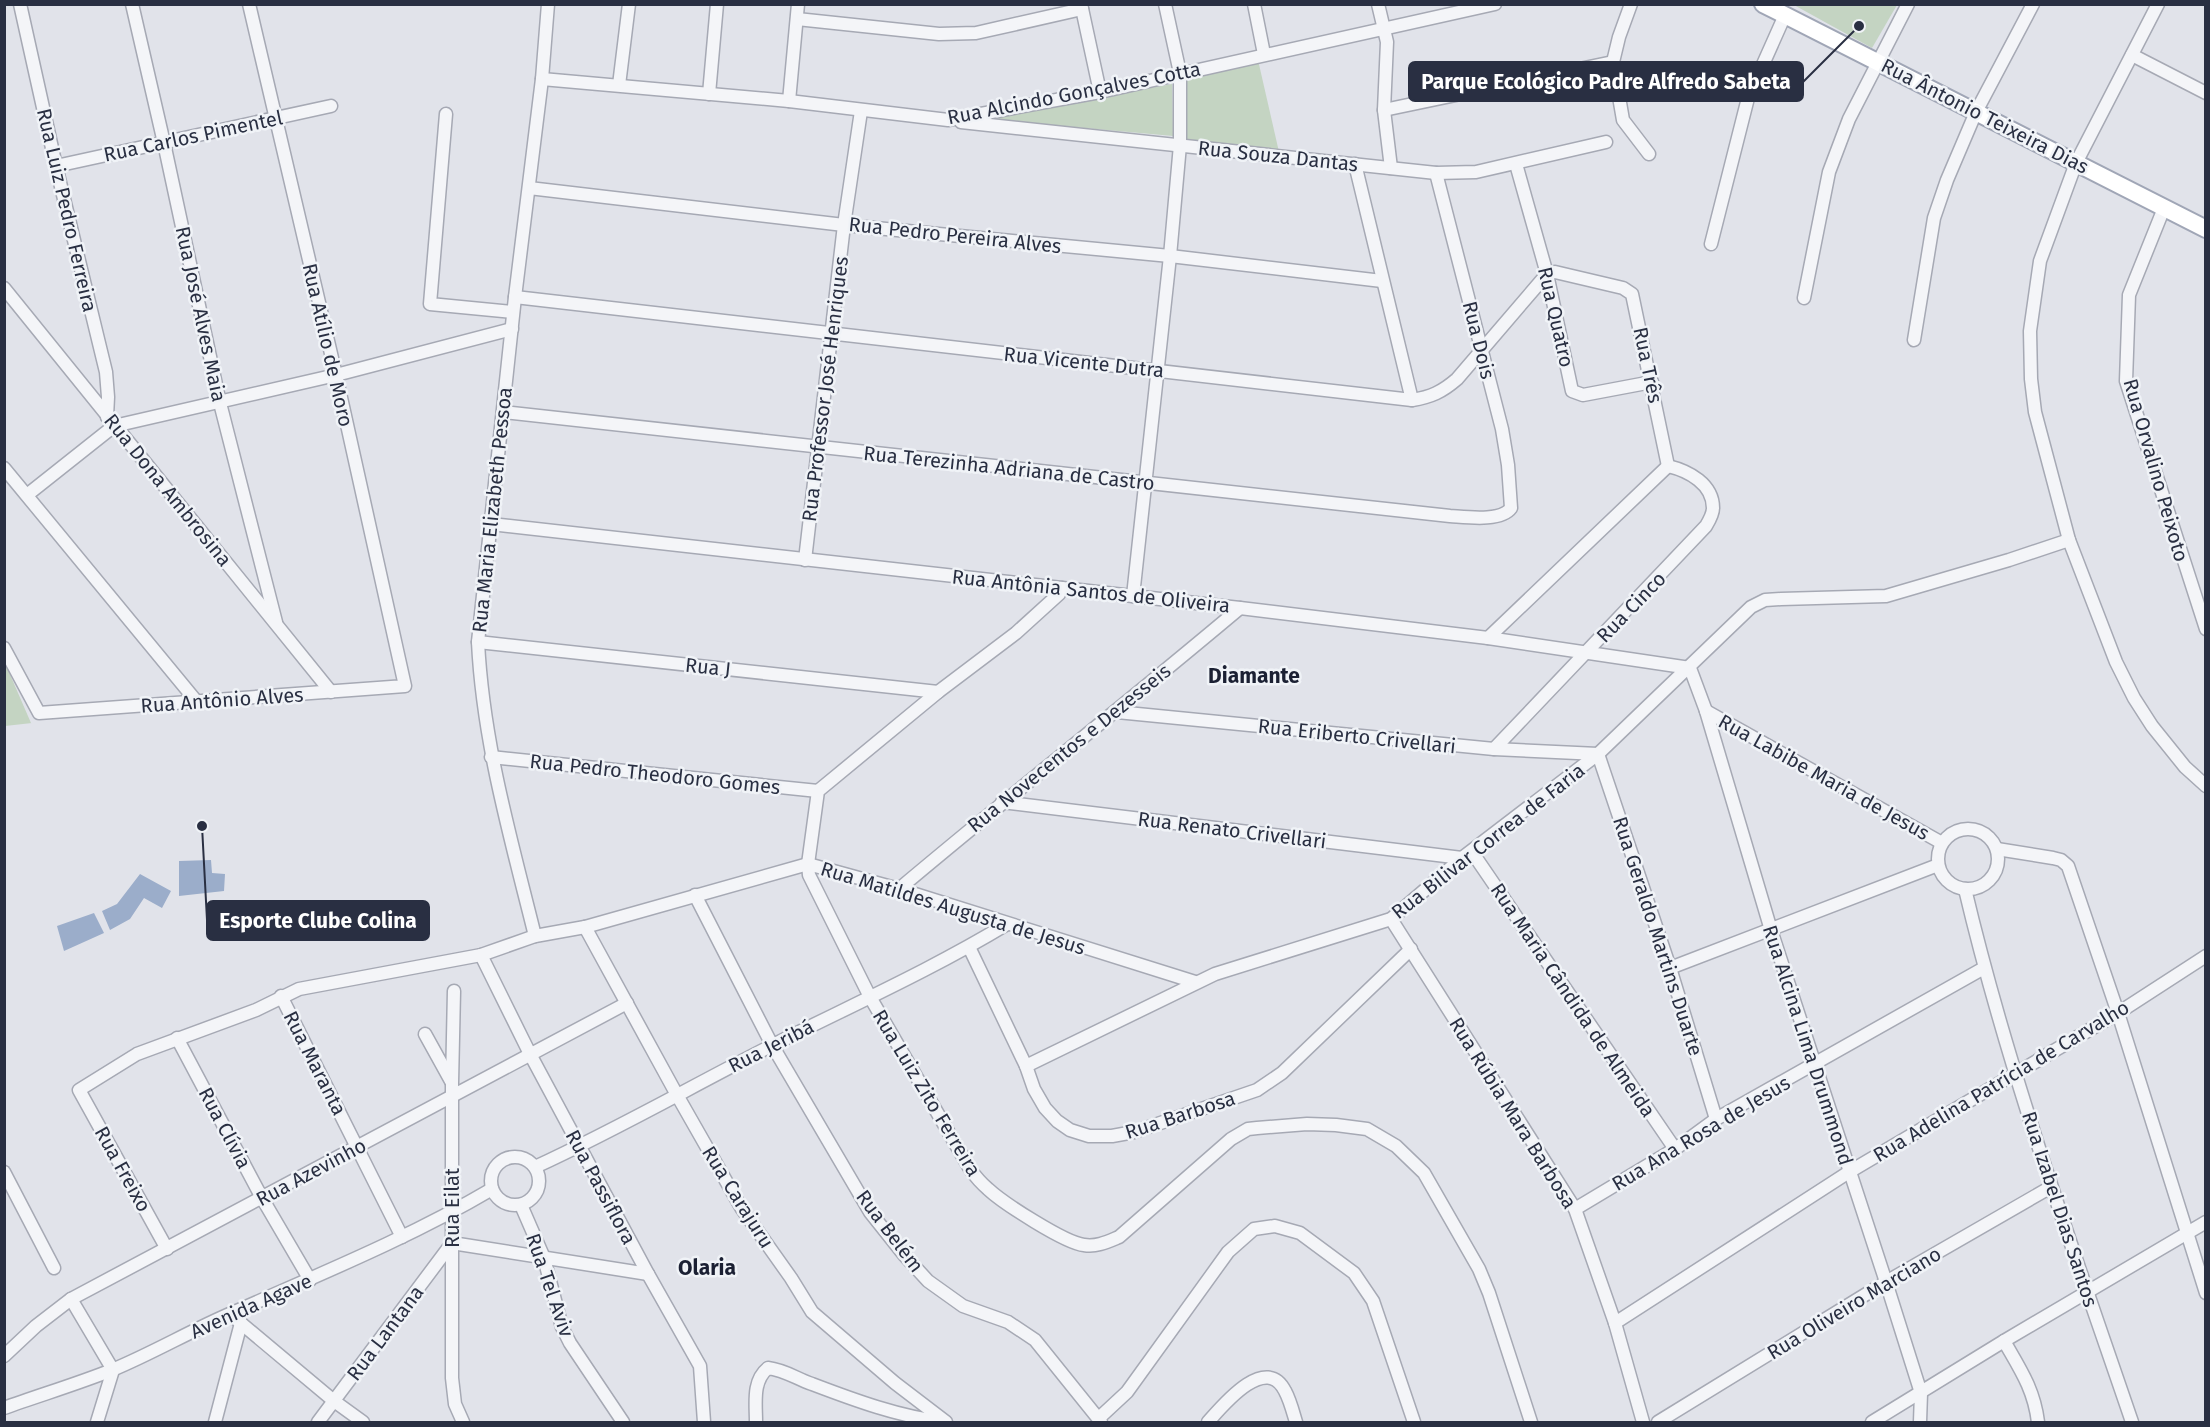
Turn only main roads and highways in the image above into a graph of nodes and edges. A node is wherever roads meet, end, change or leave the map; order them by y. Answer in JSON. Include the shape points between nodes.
{"nodes":[{"id":1,"x":1763,"y":4,"type":"edge"},
{"id":2,"x":2205,"y":229,"type":"edge"}],
"edges":[{"from":1,"to":2,"type":"main road","name":"Rua Ântonio Teixeira Dias"}]}
